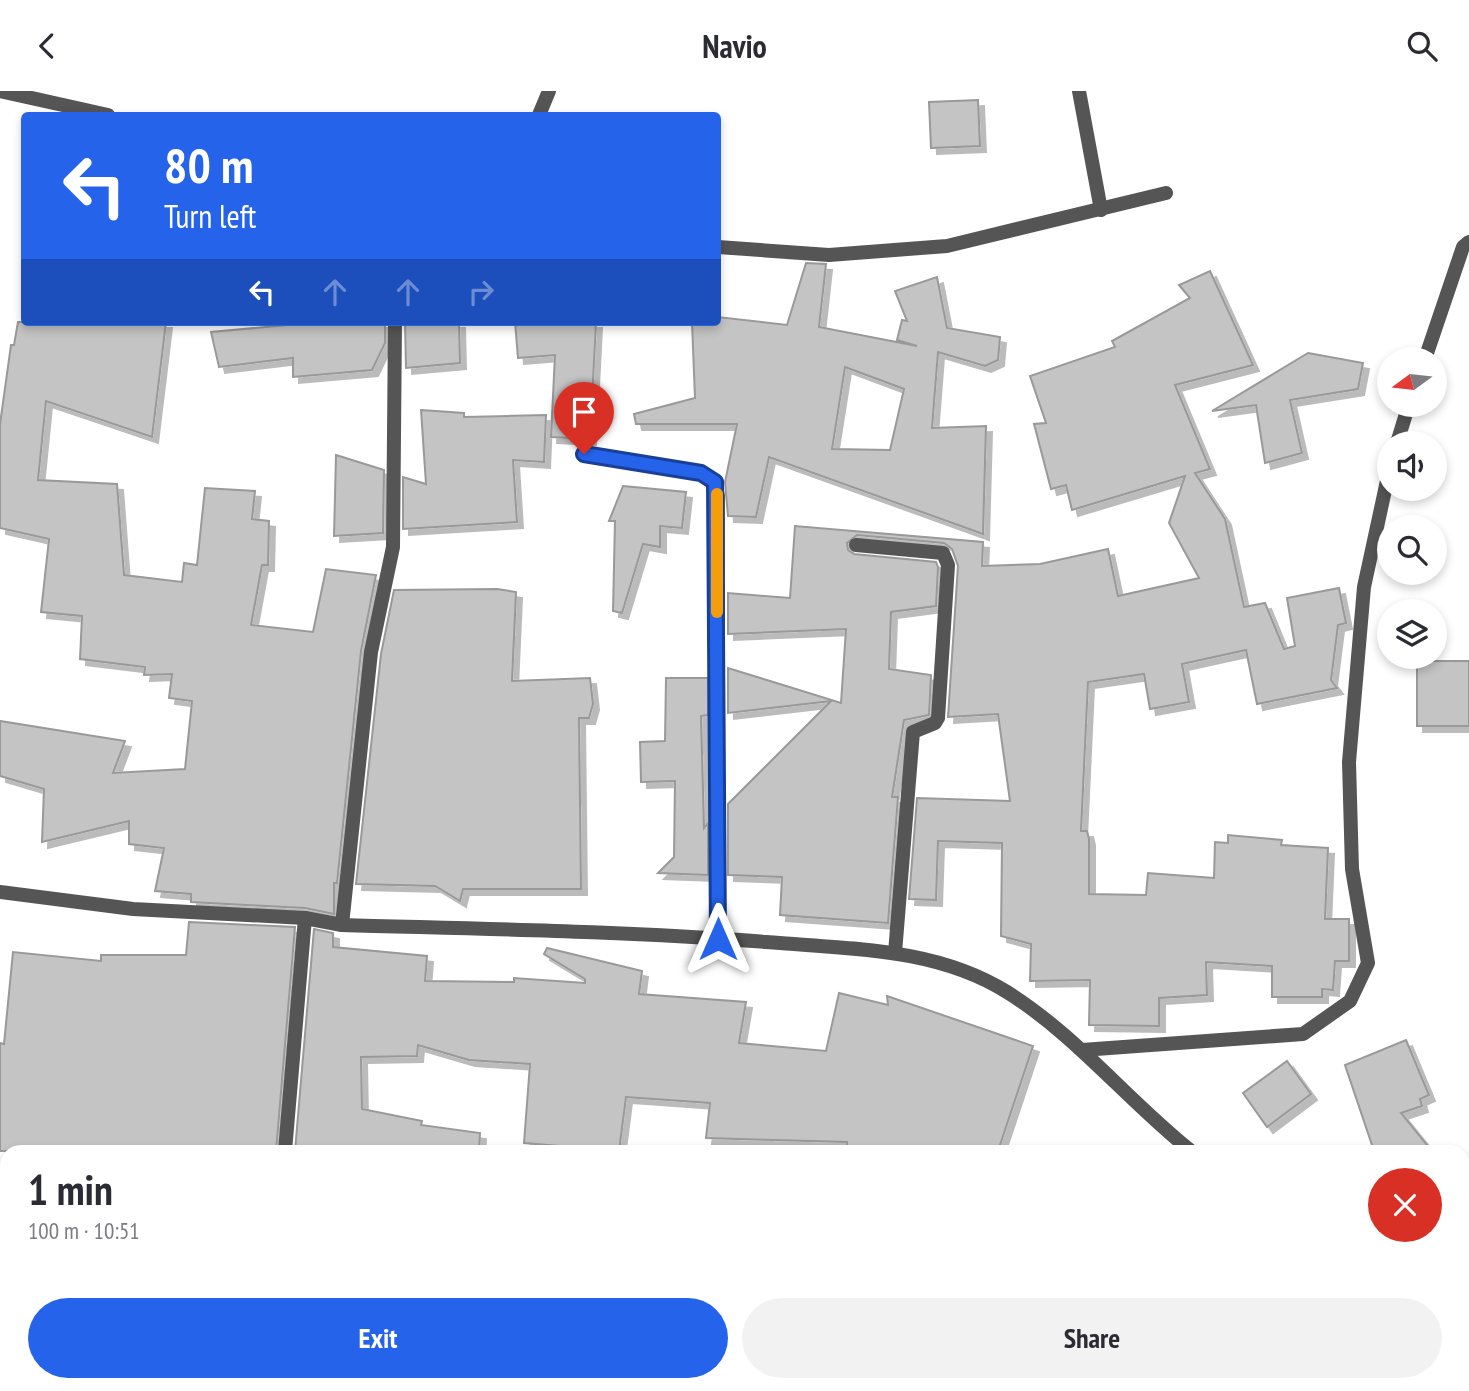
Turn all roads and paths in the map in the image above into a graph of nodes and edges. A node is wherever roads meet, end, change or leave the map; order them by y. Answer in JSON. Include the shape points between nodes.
{"nodes":[{"id":1,"x":0,"y":91,"type":"edge"},
{"id":2,"x":549,"y":91,"type":"edge"},
{"id":3,"x":1079,"y":91,"type":"edge"},
{"id":4,"x":94,"y":112,"type":"edge"},
{"id":5,"x":540,"y":112,"type":"edge"},
{"id":6,"x":1166,"y":193,"type":"dead end"},
{"id":7,"x":1101,"y":210,"type":"junction"},
{"id":8,"x":1469,"y":242,"type":"edge"},
{"id":9,"x":721,"y":247,"type":"edge"},
{"id":10,"x":395,"y":326,"type":"edge"},
{"id":11,"x":1429,"y":347,"type":"edge"},
{"id":12,"x":584,"y":454,"type":"dead end"},
{"id":13,"x":1383,"y":501,"type":"edge"},
{"id":14,"x":856,"y":545,"type":"dead end"},
{"id":15,"x":0,"y":892,"type":"edge"},
{"id":16,"x":305,"y":918,"type":"junction"},
{"id":17,"x":342,"y":925,"type":"junction"},
{"id":18,"x":718,"y":939,"type":"junction"},
{"id":19,"x":895,"y":953,"type":"junction"},
{"id":20,"x":1082,"y":1051,"type":"junction"},
{"id":21,"x":286,"y":1145,"type":"edge"},
{"id":22,"x":1184,"y":1145,"type":"edge"}],
"edges":[{"from":1,"to":4,"type":"street"},
{"from":2,"to":5,"type":"street"},
{"from":3,"to":7,"type":"street"},
{"from":6,"to":7,"type":"street"},
{"from":7,"to":9,"type":"street","via":[[947,246],[829,255]]},
{"from":8,"to":11,"type":"street"},
{"from":10,"to":17,"type":"street","via":[[393,547],[371,652]]},
{"from":12,"to":18,"type":"street","via":[[701,473],[715,482]]},
{"from":13,"to":20,"type":"street","via":[[1364,587],[1349,762],[1352,869],[1368,963],[1350,1001],[1303,1034]]},
{"from":14,"to":19,"type":"street","via":[[943,553],[948,565],[938,718],[913,732]]},
{"from":15,"to":16,"type":"street","via":[[133,909]]},
{"from":16,"to":17,"type":"street"},
{"from":16,"to":21,"type":"street"},
{"from":17,"to":18,"type":"street"},
{"from":18,"to":19,"type":"street"},
{"from":19,"to":20,"type":"street","via":[[960,968],[1007,993]]},
{"from":20,"to":22,"type":"street"}]}
